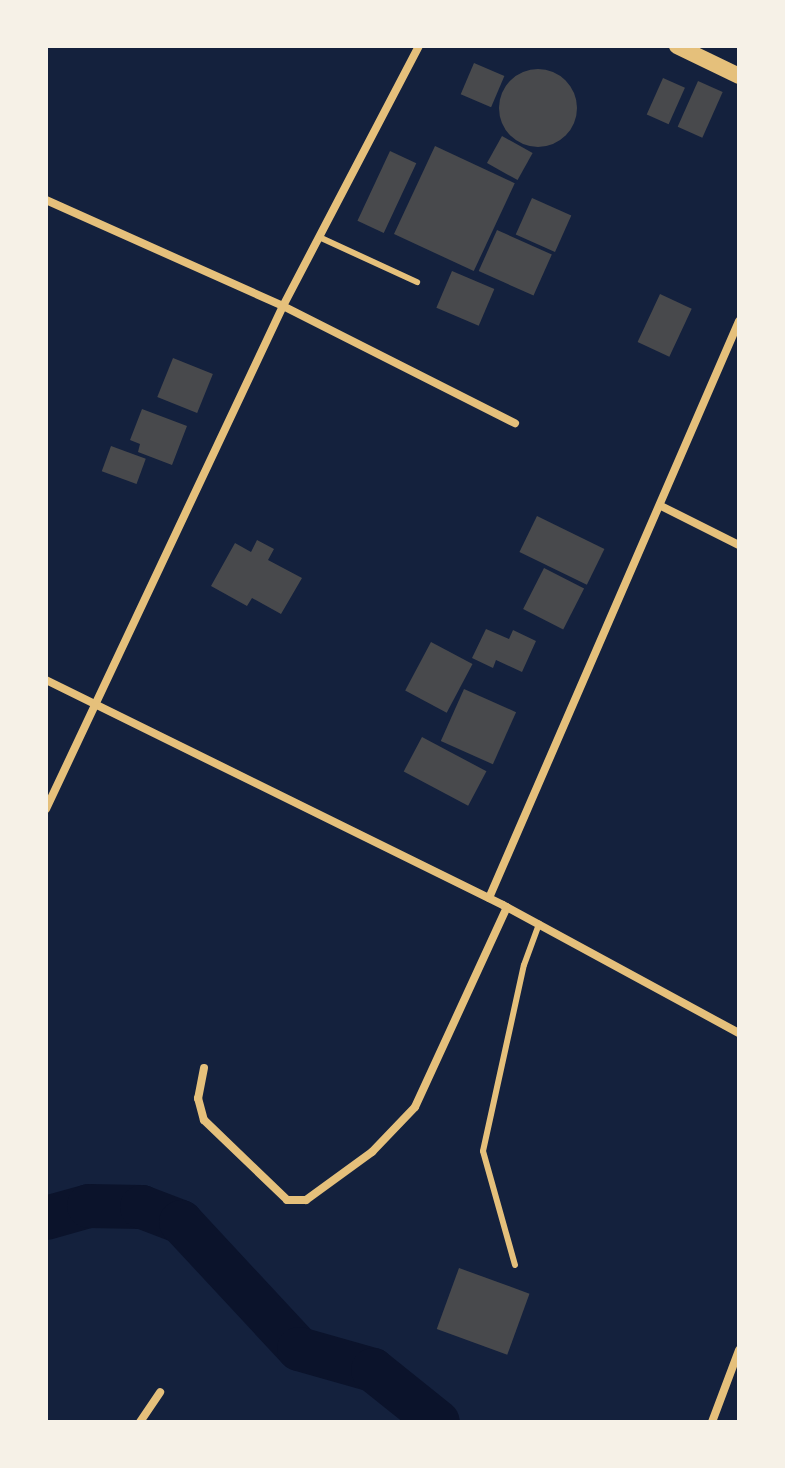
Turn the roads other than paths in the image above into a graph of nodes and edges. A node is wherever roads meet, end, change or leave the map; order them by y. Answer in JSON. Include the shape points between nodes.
{"nodes":[{"id":1,"x":419,"y":46,"type":"edge"},
{"id":2,"x":677,"y":46,"type":"edge"},
{"id":3,"x":739,"y":76,"type":"edge"},
{"id":4,"x":46,"y":200,"type":"edge"},
{"id":5,"x":319,"y":237,"type":"junction"},
{"id":6,"x":417,"y":282,"type":"dead end"},
{"id":7,"x":283,"y":306,"type":"junction"},
{"id":8,"x":739,"y":321,"type":"edge"},
{"id":9,"x":515,"y":423,"type":"dead end"},
{"id":10,"x":663,"y":507,"type":"junction"},
{"id":11,"x":739,"y":545,"type":"edge"},
{"id":12,"x":46,"y":680,"type":"edge"},
{"id":13,"x":97,"y":705,"type":"junction"},
{"id":14,"x":46,"y":809,"type":"edge"},
{"id":15,"x":489,"y":898,"type":"junction"},
{"id":16,"x":507,"y":907,"type":"junction"},
{"id":17,"x":539,"y":924,"type":"junction"},
{"id":18,"x":739,"y":1033,"type":"edge"},
{"id":19,"x":204,"y":1068,"type":"dead end"},
{"id":20,"x":515,"y":1265,"type":"dead end"},
{"id":21,"x":739,"y":1350,"type":"edge"},
{"id":22,"x":160,"y":1392,"type":"dead end"},
{"id":23,"x":140,"y":1422,"type":"edge"},
{"id":24,"x":712,"y":1422,"type":"edge"}],
"edges":[{"from":1,"to":5,"type":"street"},
{"from":2,"to":3,"type":"main road"},
{"from":4,"to":7,"type":"street"},
{"from":5,"to":6,"type":"lane"},
{"from":5,"to":7,"type":"street"},
{"from":7,"to":9,"type":"street"},
{"from":7,"to":13,"type":"street"},
{"from":8,"to":10,"type":"street"},
{"from":10,"to":11,"type":"street"},
{"from":10,"to":15,"type":"street","via":[[611,609]]},
{"from":12,"to":13,"type":"street"},
{"from":13,"to":14,"type":"street"},
{"from":13,"to":15,"type":"street"},
{"from":15,"to":16,"type":"street"},
{"from":16,"to":17,"type":"street"},
{"from":16,"to":19,"type":"street","via":[[415,1107],[372,1152],[306,1200],[287,1200],[204,1120],[198,1098]]},
{"from":17,"to":18,"type":"street"},
{"from":17,"to":20,"type":"lane","via":[[524,965],[483,1151]]},
{"from":21,"to":24,"type":"street"},
{"from":22,"to":23,"type":"street"}]}
